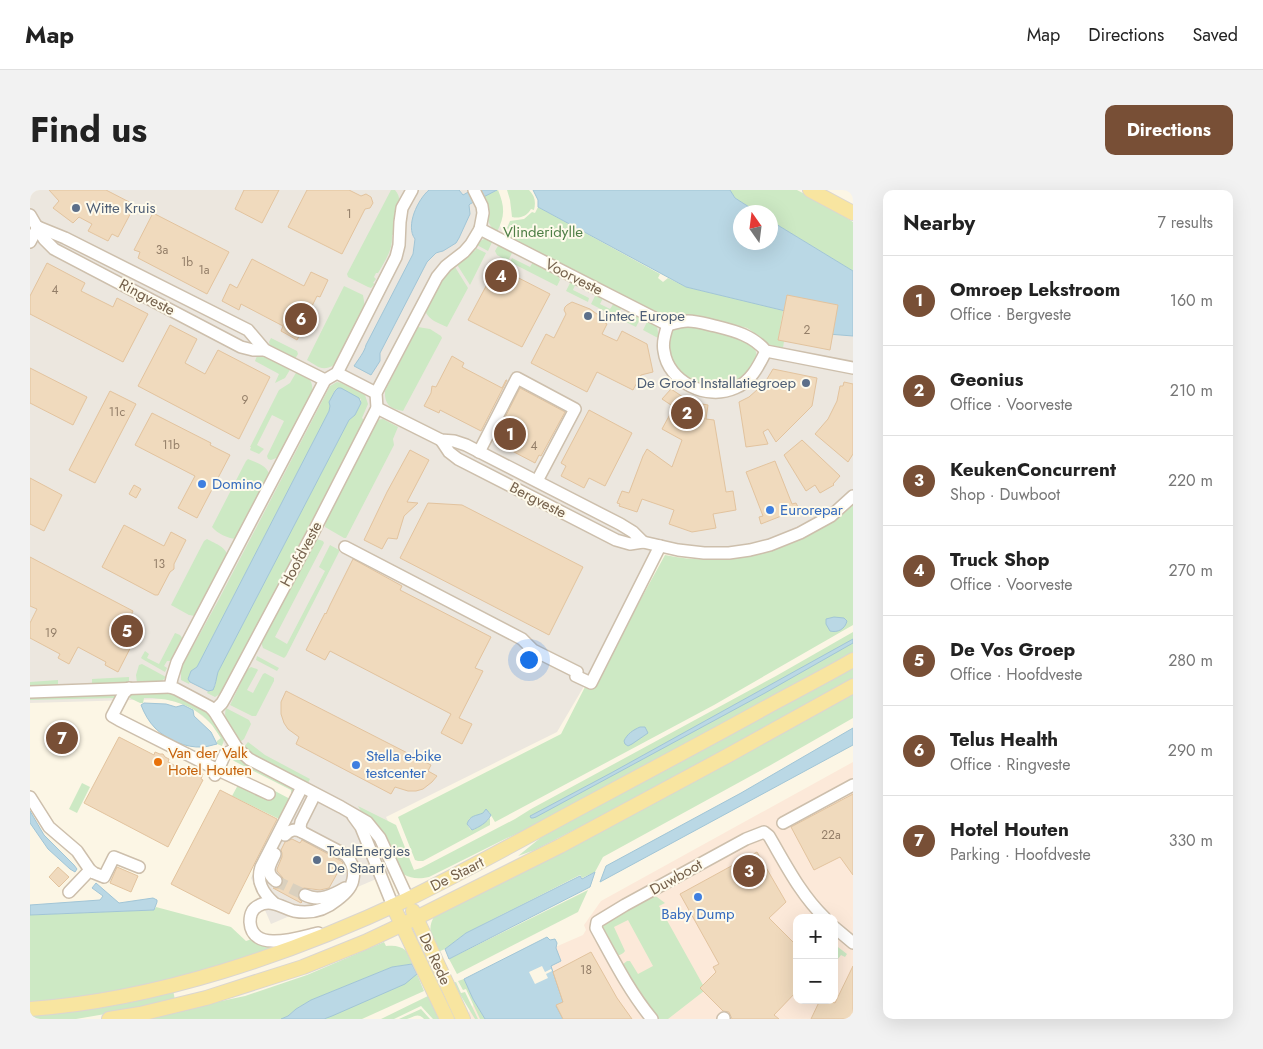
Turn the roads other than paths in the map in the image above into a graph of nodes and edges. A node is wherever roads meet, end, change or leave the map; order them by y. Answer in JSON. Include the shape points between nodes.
{"nodes":[{"id":1,"x":474,"y":190,"type":"edge"},
{"id":2,"x":810,"y":190,"type":"edge"},
{"id":3,"x":409,"y":191,"type":"edge"},
{"id":4,"x":852,"y":210,"type":"edge"},
{"id":5,"x":30,"y":215,"type":"edge"},
{"id":6,"x":38,"y":228,"type":"junction"},
{"id":7,"x":480,"y":229,"type":"junction"},
{"id":8,"x":30,"y":242,"type":"edge"},
{"id":9,"x":668,"y":325,"type":"junction"},
{"id":10,"x":265,"y":350,"type":"junction"},
{"id":11,"x":766,"y":351,"type":"junction"},
{"id":12,"x":853,"y":368,"type":"edge"},
{"id":13,"x":337,"y":372,"type":"junction"},
{"id":14,"x":324,"y":380,"type":"junction"},
{"id":15,"x":376,"y":393,"type":"junction"},
{"id":16,"x":376,"y":408,"type":"junction"},
{"id":17,"x":441,"y":440,"type":"junction"},
{"id":18,"x":479,"y":452,"type":"junction"},
{"id":19,"x":537,"y":482,"type":"junction"},
{"id":20,"x":853,"y":496,"type":"edge"},
{"id":21,"x":643,"y":542,"type":"junction"},
{"id":22,"x":660,"y":546,"type":"junction"},
{"id":23,"x":345,"y":547,"type":"dead end"},
{"id":24,"x":853,"y":660,"type":"edge"},
{"id":25,"x":853,"y":686,"type":"edge"},
{"id":26,"x":170,"y":687,"type":"junction"},
{"id":27,"x":129,"y":688,"type":"junction"},
{"id":28,"x":30,"y":692,"type":"edge"},
{"id":29,"x":214,"y":711,"type":"junction"},
{"id":30,"x":237,"y":748,"type":"junction"},
{"id":31,"x":216,"y":773,"type":"junction"},
{"id":32,"x":853,"y":784,"type":"edge"},
{"id":33,"x":309,"y":791,"type":"junction"},
{"id":34,"x":269,"y":794,"type":"dead end"},
{"id":35,"x":30,"y":797,"type":"edge"},
{"id":36,"x":342,"y":807,"type":"junction"},
{"id":37,"x":783,"y":823,"type":"dead end"},
{"id":38,"x":302,"y":832,"type":"junction"},
{"id":39,"x":285,"y":836,"type":"junction"},
{"id":40,"x":139,"y":867,"type":"dead end"},
{"id":41,"x":90,"y":870,"type":"junction"},
{"id":42,"x":276,"y":881,"type":"dead end"},
{"id":43,"x":352,"y":883,"type":"junction"},
{"id":44,"x":68,"y":892,"type":"dead end"},
{"id":45,"x":305,"y":895,"type":"tunnel mouth"},
{"id":46,"x":408,"y":899,"type":"junction"},
{"id":47,"x":274,"y":903,"type":"junction"},
{"id":48,"x":393,"y":906,"type":"junction"},
{"id":49,"x":821,"y":914,"type":"edge"},
{"id":50,"x":416,"y":918,"type":"junction"},
{"id":51,"x":351,"y":924,"type":"junction"},
{"id":52,"x":402,"y":925,"type":"junction"},
{"id":53,"x":838,"y":930,"type":"edge"},
{"id":54,"x":853,"y":943,"type":"edge"},
{"id":55,"x":30,"y":1009,"type":"edge"},
{"id":56,"x":109,"y":1019,"type":"edge"},
{"id":57,"x":447,"y":1019,"type":"edge"},
{"id":58,"x":463,"y":1019,"type":"edge"},
{"id":59,"x":652,"y":1019,"type":"edge"}],
"edges":[{"from":1,"to":7,"type":"street","name":"Hoofdveste","via":[[484,213]]},
{"from":2,"to":4,"type":"main road"},
{"from":3,"to":13,"type":"street","via":[[402,208],[396,257]]},
{"from":5,"to":6,"type":"street","name":"Ringveste"},
{"from":6,"to":8,"type":"street"},
{"from":6,"to":10,"type":"street","name":"Ringveste","via":[[65,238],[248,330]]},
{"from":6,"to":10,"type":"street","name":"Ringveste","via":[[54,249],[241,347]]},
{"from":7,"to":9,"type":"street","name":"Voorveste"},
{"from":7,"to":15,"type":"street","name":"Hoofdveste","via":[[464,252],[437,277]]},
{"from":9,"to":11,"type":"street","via":[[700,322],[738,332],[756,341]]},
{"from":9,"to":11,"type":"street","via":[[663,343],[667,363],[677,377],[700,390],[725,392],[737,388],[755,371]]},
{"from":10,"to":14,"type":"street","name":"Ringveste"},
{"from":11,"to":12,"type":"street"},
{"from":13,"to":14,"type":"street"},
{"from":13,"to":15,"type":"street"},
{"from":14,"to":26,"type":"street","via":[[177,662]]},
{"from":15,"to":16,"type":"street","name":"Hoofdveste"},
{"from":16,"to":17,"type":"street","name":"Bergveste"},
{"from":16,"to":29,"type":"street","name":"Hoofdveste","via":[[246,660],[222,703]]},
{"from":17,"to":18,"type":"street","name":"Bergveste","via":[[454,441]]},
{"from":17,"to":21,"type":"street","name":"Bergveste","via":[[458,459],[616,540],[630,544]]},
{"from":18,"to":19,"type":"street","name":"Bergveste"},
{"from":18,"to":19,"type":"street","via":[[516,378],[575,409]]},
{"from":19,"to":21,"type":"street","name":"Bergveste","via":[[620,524]]},
{"from":20,"to":22,"type":"street","name":"Bergveste","via":[[831,516],[770,545],[729,553],[704,553]]},
{"from":21,"to":22,"type":"street","name":"Bergveste"},
{"from":22,"to":23,"type":"street","via":[[593,678],[577,674],[533,650],[522,640]]},
{"from":24,"to":46,"type":"main road","name":"De Staart"},
{"from":25,"to":50,"type":"main road","name":"De Staart","via":[[560,846]]},
{"from":26,"to":27,"type":"street"},
{"from":26,"to":29,"type":"street"},
{"from":27,"to":28,"type":"street"},
{"from":27,"to":31,"type":"street","via":[[110,717]]},
{"from":29,"to":30,"type":"street"},
{"from":30,"to":31,"type":"street","via":[[225,754]]},
{"from":30,"to":33,"type":"street","via":[[257,764]]},
{"from":31,"to":34,"type":"street"},
{"from":32,"to":37,"type":"street"},
{"from":33,"to":36,"type":"street"},
{"from":33,"to":38,"type":"street","via":[[300,827]]},
{"from":33,"to":39,"type":"street"},
{"from":33,"to":47,"type":"street","via":[[259,872],[263,890]]},
{"from":35,"to":41,"type":"street","via":[[50,827],[77,852]]},
{"from":36,"to":46,"type":"street","via":[[367,822],[380,838]]},
{"from":36,"to":48,"type":"street","via":[[361,826]]},
{"from":38,"to":39,"type":"street","via":[[294,830]]},
{"from":38,"to":43,"type":"street","via":[[351,860]]},
{"from":39,"to":42,"type":"street","via":[[269,866]]},
{"from":40,"to":41,"type":"street","via":[[114,857],[104,878]]},
{"from":41,"to":44,"type":"street"},
{"from":43,"to":45,"type":"street","via":[[322,898]]},
{"from":43,"to":47,"type":"street","via":[[342,897],[319,910],[303,912]]},
{"from":46,"to":48,"type":"main road","name":"De Staart"},
{"from":46,"to":50,"type":"main road","name":"De Rede"},
{"from":47,"to":51,"type":"street","via":[[258,906],[250,916],[250,925],[264,941],[284,940]]},
{"from":48,"to":51,"type":"main road","name":"De Staart"},
{"from":48,"to":52,"type":"main road","name":"De Rede"},
{"from":49,"to":59,"type":"street","name":"Duwboot","via":[[764,832],[597,922],[596,928],[615,964]]},
{"from":50,"to":52,"type":"main road","name":"De Staart"},
{"from":50,"to":58,"type":"main road","name":"De Rede"},
{"from":51,"to":55,"type":"main road","name":"De Staart","via":[[275,955],[183,983],[118,997]]},
{"from":52,"to":56,"type":"main road","name":"De Staart","via":[[303,967],[206,998]]},
{"from":52,"to":57,"type":"main road","name":"De Rede"},
{"from":53,"to":54,"type":"street"}]}
